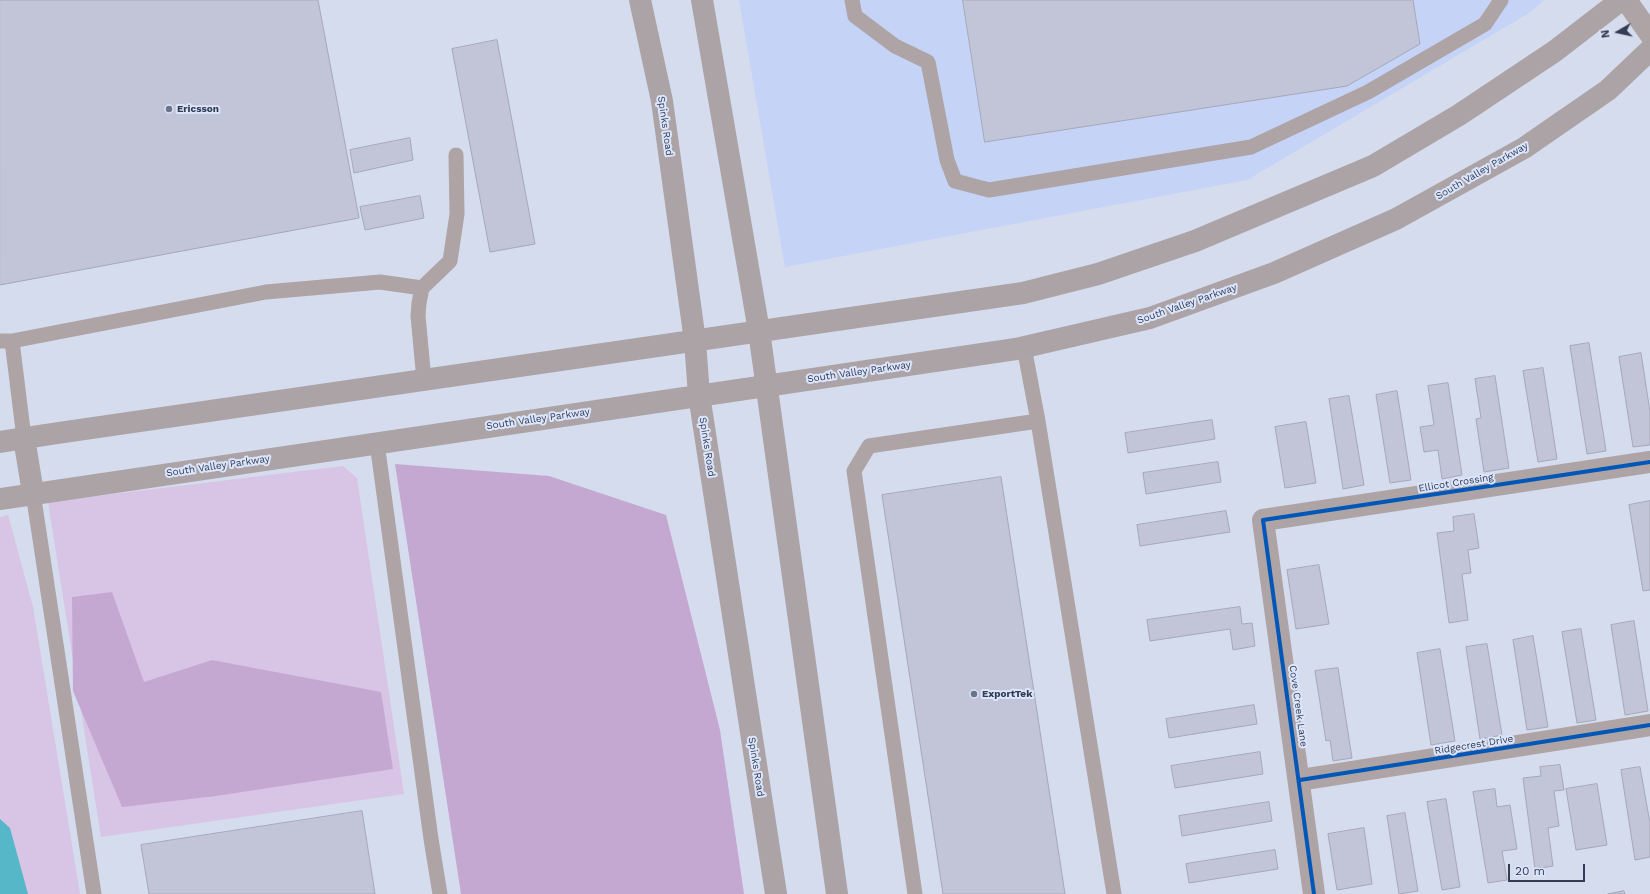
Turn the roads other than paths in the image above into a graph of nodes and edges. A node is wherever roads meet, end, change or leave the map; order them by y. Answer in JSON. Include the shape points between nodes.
{"nodes":[{"id":1,"x":640,"y":0,"type":"edge"},
{"id":2,"x":702,"y":0,"type":"edge"},
{"id":3,"x":852,"y":0,"type":"edge"},
{"id":4,"x":1501,"y":0,"type":"edge"},
{"id":5,"x":1621,"y":0,"type":"edge"},
{"id":6,"x":1626,"y":0,"type":"edge"},
{"id":7,"x":1650,"y":34,"type":"edge"},
{"id":8,"x":1650,"y":50,"type":"edge"},
{"id":9,"x":456,"y":155,"type":"dead end"},
{"id":10,"x":422,"y":288,"type":"junction"},
{"id":11,"x":759,"y":331,"type":"junction"},
{"id":12,"x":6,"y":341,"type":"edge"},
{"id":13,"x":695,"y":341,"type":"junction"},
{"id":14,"x":1024,"y":347,"type":"junction"},
{"id":15,"x":424,"y":380,"type":"junction"},
{"id":16,"x":766,"y":386,"type":"junction"},
{"id":17,"x":699,"y":395,"type":"junction"},
{"id":18,"x":1038,"y":421,"type":"junction"},
{"id":19,"x":24,"y":438,"type":"junction"},
{"id":20,"x":0,"y":442,"type":"edge"},
{"id":21,"x":377,"y":443,"type":"junction"},
{"id":22,"x":1650,"y":462,"type":"edge"},
{"id":23,"x":34,"y":494,"type":"junction"},
{"id":24,"x":0,"y":499,"type":"edge"},
{"id":25,"x":1263,"y":520,"type":"joint"},
{"id":26,"x":1650,"y":726,"type":"edge"},
{"id":27,"x":1300,"y":780,"type":"junction"},
{"id":28,"x":94,"y":894,"type":"edge"},
{"id":29,"x":440,"y":894,"type":"edge"},
{"id":30,"x":776,"y":894,"type":"edge"},
{"id":31,"x":837,"y":894,"type":"edge"},
{"id":32,"x":915,"y":894,"type":"edge"},
{"id":33,"x":1114,"y":894,"type":"edge"},
{"id":34,"x":1314,"y":894,"type":"edge"}],
"edges":[{"from":1,"to":13,"type":"main road","name":"Spinks Road","via":[[662,101]]},
{"from":2,"to":11,"type":"main road"},
{"from":3,"to":4,"type":"lane","via":[[855,16],[895,46],[928,62],[947,160],[955,181],[990,190],[1251,146],[1368,92],[1485,24]]},
{"from":5,"to":11,"type":"main road","via":[[1549,55],[1458,115],[1373,166],[1195,241],[1098,274],[1023,293]]},
{"from":6,"to":7,"type":"street"},
{"from":8,"to":14,"type":"main road","name":"South Valley Parkway","via":[[1608,90],[1524,148],[1396,219],[1274,273],[1150,318]]},
{"from":9,"to":10,"type":"lane","via":[[457,214],[450,261]]},
{"from":10,"to":12,"type":"lane","via":[[380,282],[266,292]]},
{"from":10,"to":15,"type":"lane","via":[[418,316]]},
{"from":11,"to":13,"type":"main road"},
{"from":11,"to":16,"type":"main road"},
{"from":12,"to":19,"type":"lane"},
{"from":13,"to":15,"type":"main road"},
{"from":13,"to":17,"type":"main road","name":"Spinks Road"},
{"from":14,"to":16,"type":"main road","name":"South Valley Parkway"},
{"from":14,"to":18,"type":"lane"},
{"from":15,"to":19,"type":"main road"},
{"from":16,"to":17,"type":"main road","name":"South Valley Parkway"},
{"from":16,"to":31,"type":"main road"},
{"from":17,"to":21,"type":"main road","name":"South Valley Parkway"},
{"from":17,"to":30,"type":"main road","name":"Spinks Road"},
{"from":18,"to":32,"type":"lane","via":[[869,446],[854,471]]},
{"from":18,"to":33,"type":"lane"},
{"from":19,"to":20,"type":"main road"},
{"from":19,"to":23,"type":"main road"},
{"from":21,"to":23,"type":"main road","name":"South Valley Parkway"},
{"from":21,"to":29,"type":"lane"},
{"from":22,"to":25,"type":"street","name":"Ellicot Crossing"},
{"from":23,"to":24,"type":"main road","name":"South Valley Parkway"},
{"from":23,"to":28,"type":"lane"},
{"from":25,"to":27,"type":"street","name":"Cove Creek Lane"},
{"from":26,"to":27,"type":"street","name":"Ridgecrest Drive"},
{"from":27,"to":34,"type":"street","name":"Cove Creek Lane"}]}
